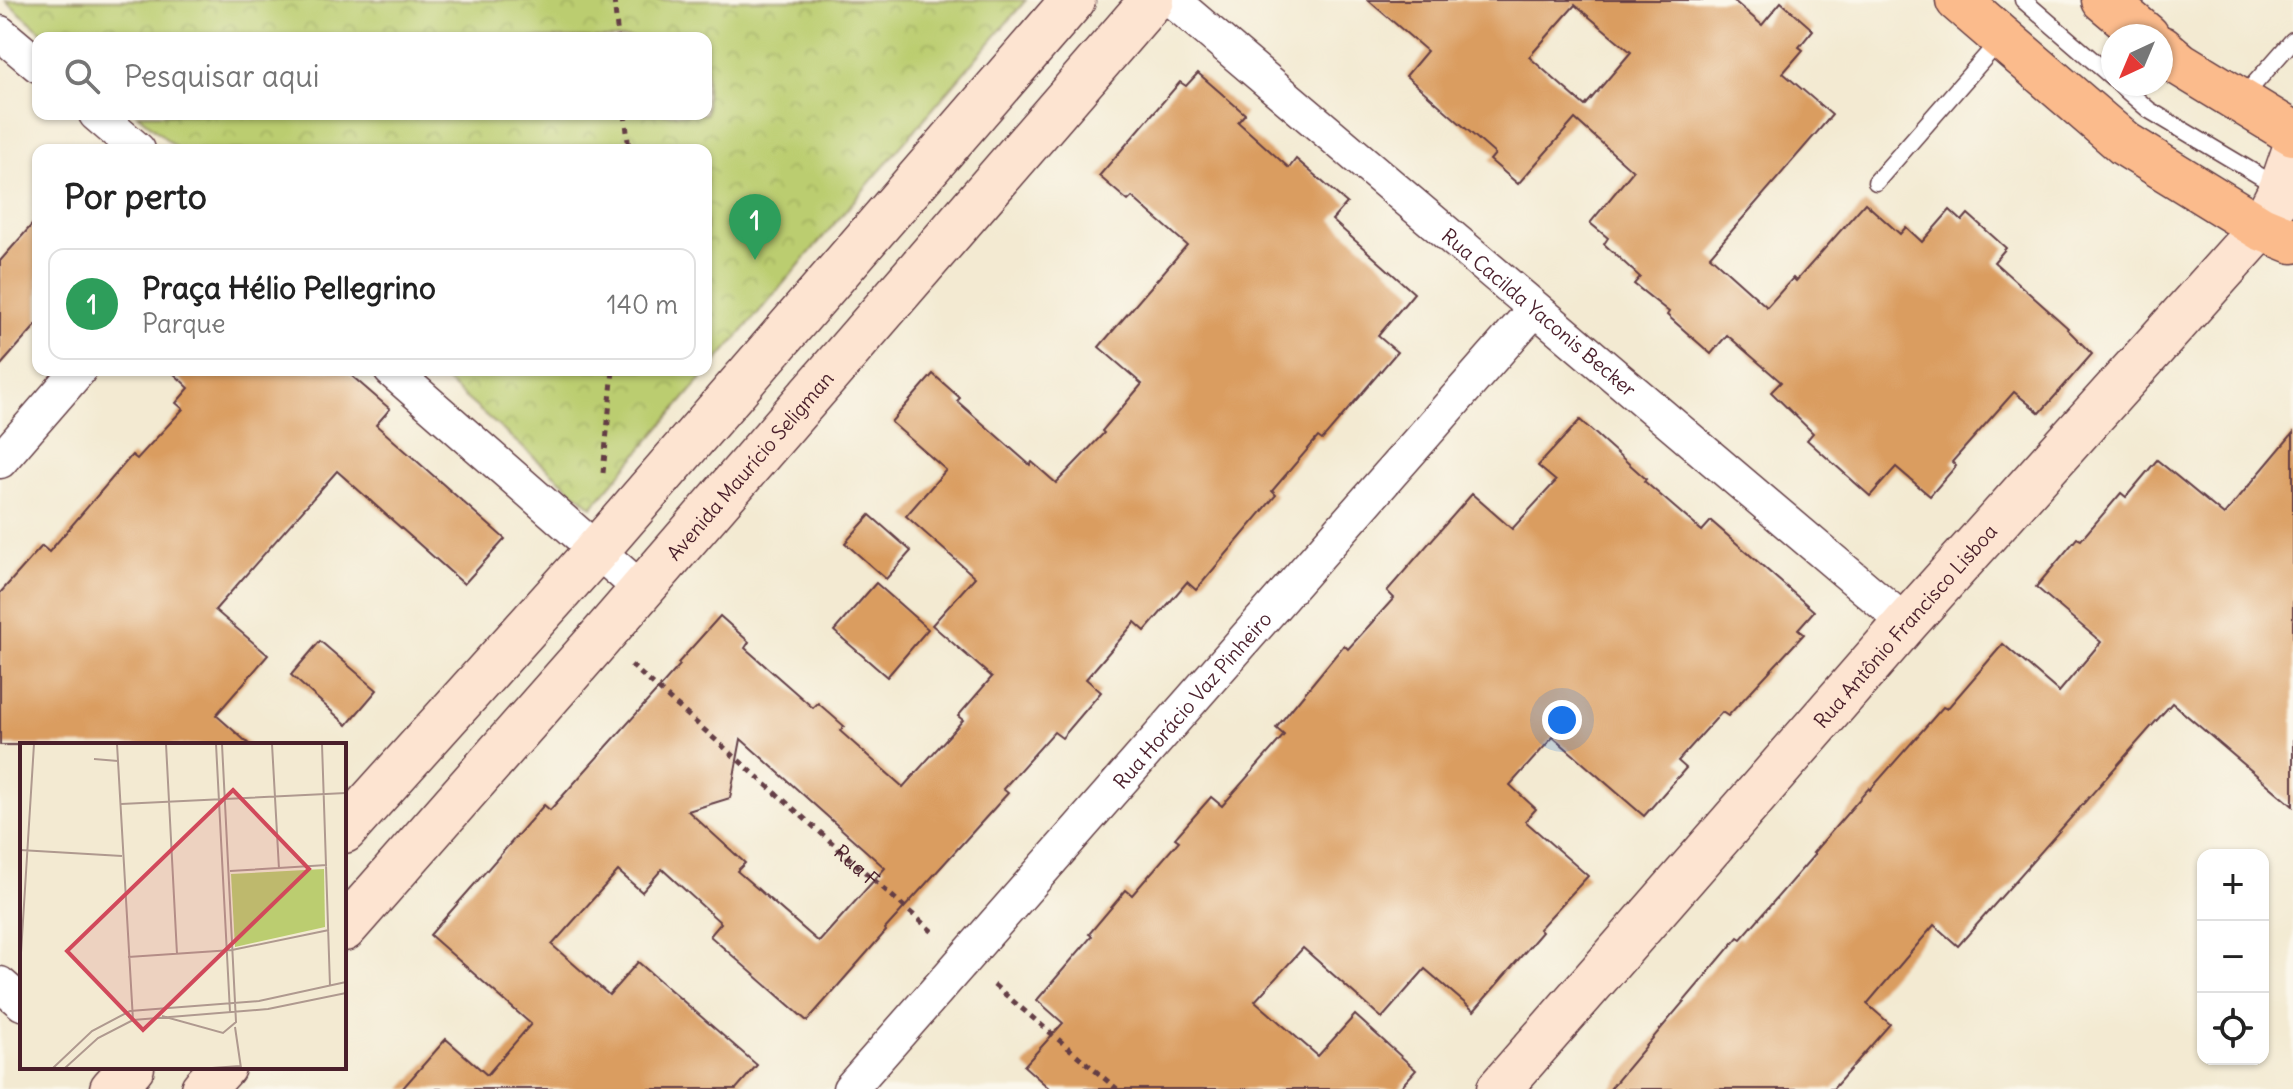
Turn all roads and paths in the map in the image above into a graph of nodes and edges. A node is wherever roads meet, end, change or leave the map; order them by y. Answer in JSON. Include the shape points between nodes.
{"nodes":[{"id":1,"x":614,"y":0,"type":"edge"},
{"id":2,"x":1073,"y":0,"type":"edge"},
{"id":3,"x":1152,"y":0,"type":"edge"},
{"id":4,"x":1172,"y":0,"type":"edge"},
{"id":5,"x":1958,"y":0,"type":"edge"},
{"id":6,"x":2023,"y":0,"type":"edge"},
{"id":7,"x":2104,"y":0,"type":"edge"},
{"id":8,"x":2133,"y":24,"type":"edge"},
{"id":9,"x":617,"y":32,"type":"edge"},
{"id":10,"x":0,"y":33,"type":"edge"},
{"id":11,"x":2002,"y":38,"type":"junction"},
{"id":12,"x":2293,"y":40,"type":"edge"},
{"id":13,"x":2173,"y":58,"type":"edge"},
{"id":14,"x":32,"y":60,"type":"edge"},
{"id":15,"x":2101,"y":68,"type":"edge"},
{"id":16,"x":2133,"y":96,"type":"edge"},
{"id":17,"x":2239,"y":100,"type":"junction"},
{"id":18,"x":103,"y":120,"type":"edge"},
{"id":19,"x":626,"y":120,"type":"edge"},
{"id":20,"x":2293,"y":133,"type":"edge"},
{"id":21,"x":131,"y":144,"type":"edge"},
{"id":22,"x":628,"y":144,"type":"edge"},
{"id":23,"x":2289,"y":179,"type":"edge"},
{"id":24,"x":1876,"y":182,"type":"dead end"},
{"id":25,"x":2277,"y":234,"type":"edge"},
{"id":26,"x":1534,"y":310,"type":"junction"},
{"id":27,"x":74,"y":376,"type":"edge"},
{"id":28,"x":398,"y":376,"type":"edge"},
{"id":29,"x":612,"y":376,"type":"edge"},
{"id":30,"x":0,"y":461,"type":"edge"},
{"id":31,"x":603,"y":475,"type":"dead end"},
{"id":32,"x":596,"y":551,"type":"junction"},
{"id":33,"x":642,"y":590,"type":"junction"},
{"id":34,"x":1906,"y":623,"type":"junction"},
{"id":35,"x":600,"y":638,"type":"junction"},
{"id":36,"x":346,"y":829,"type":"edge"},
{"id":37,"x":346,"y":927,"type":"edge"},
{"id":38,"x":963,"y":958,"type":"junction"},
{"id":39,"x":0,"y":984,"type":"edge"},
{"id":40,"x":20,"y":1001,"type":"edge"},
{"id":41,"x":221,"y":1069,"type":"edge"},
{"id":42,"x":203,"y":1089,"type":"edge"},
{"id":43,"x":850,"y":1089,"type":"edge"},
{"id":44,"x":1117,"y":1089,"type":"edge"},
{"id":45,"x":1499,"y":1089,"type":"edge"}],
"edges":[{"from":1,"to":9,"type":"path"},
{"from":2,"to":32,"type":"main road"},
{"from":3,"to":33,"type":"main road","name":"Avenida Maurício Seligman"},
{"from":4,"to":26,"type":"street","name":"Rua Cacilda Yaconis Becker"},
{"from":5,"to":11,"type":"main road"},
{"from":6,"to":15,"type":"lane"},
{"from":7,"to":8,"type":"main road"},
{"from":10,"to":14,"type":"street"},
{"from":11,"to":24,"type":"lane"},
{"from":11,"to":25,"type":"main road","via":[[2125,144]]},
{"from":12,"to":17,"type":"lane"},
{"from":13,"to":17,"type":"main road"},
{"from":16,"to":23,"type":"lane","via":[[2149,110]]},
{"from":17,"to":20,"type":"main road"},
{"from":18,"to":21,"type":"street"},
{"from":19,"to":22,"type":"path"},
{"from":23,"to":25,"type":"main road","name":"Rua Antônio Francisco Lisboa"},
{"from":25,"to":34,"type":"main road","name":"Rua Antônio Francisco Lisboa"},
{"from":26,"to":34,"type":"street","name":"Rua Cacilda Yaconis Becker"},
{"from":26,"to":38,"type":"street","name":"Rua Horácio Vaz Pinheiro"},
{"from":27,"to":30,"type":"street"},
{"from":28,"to":32,"type":"street"},
{"from":29,"to":31,"type":"path"},
{"from":32,"to":33,"type":"street"},
{"from":32,"to":36,"type":"main road"},
{"from":33,"to":35,"type":"main road","name":"Avenida Maurício Seligman"},
{"from":34,"to":45,"type":"main road","name":"Rua Antônio Francisco Lisboa"},
{"from":35,"to":37,"type":"main road","name":"Avenida Maurício Seligman"},
{"from":35,"to":38,"type":"path","name":"Rua F"},
{"from":38,"to":43,"type":"street","name":"Rua Horácio Vaz Pinheiro"},
{"from":38,"to":44,"type":"path","name":"Rua F"},
{"from":39,"to":40,"type":"street"},
{"from":41,"to":42,"type":"main road"}]}
